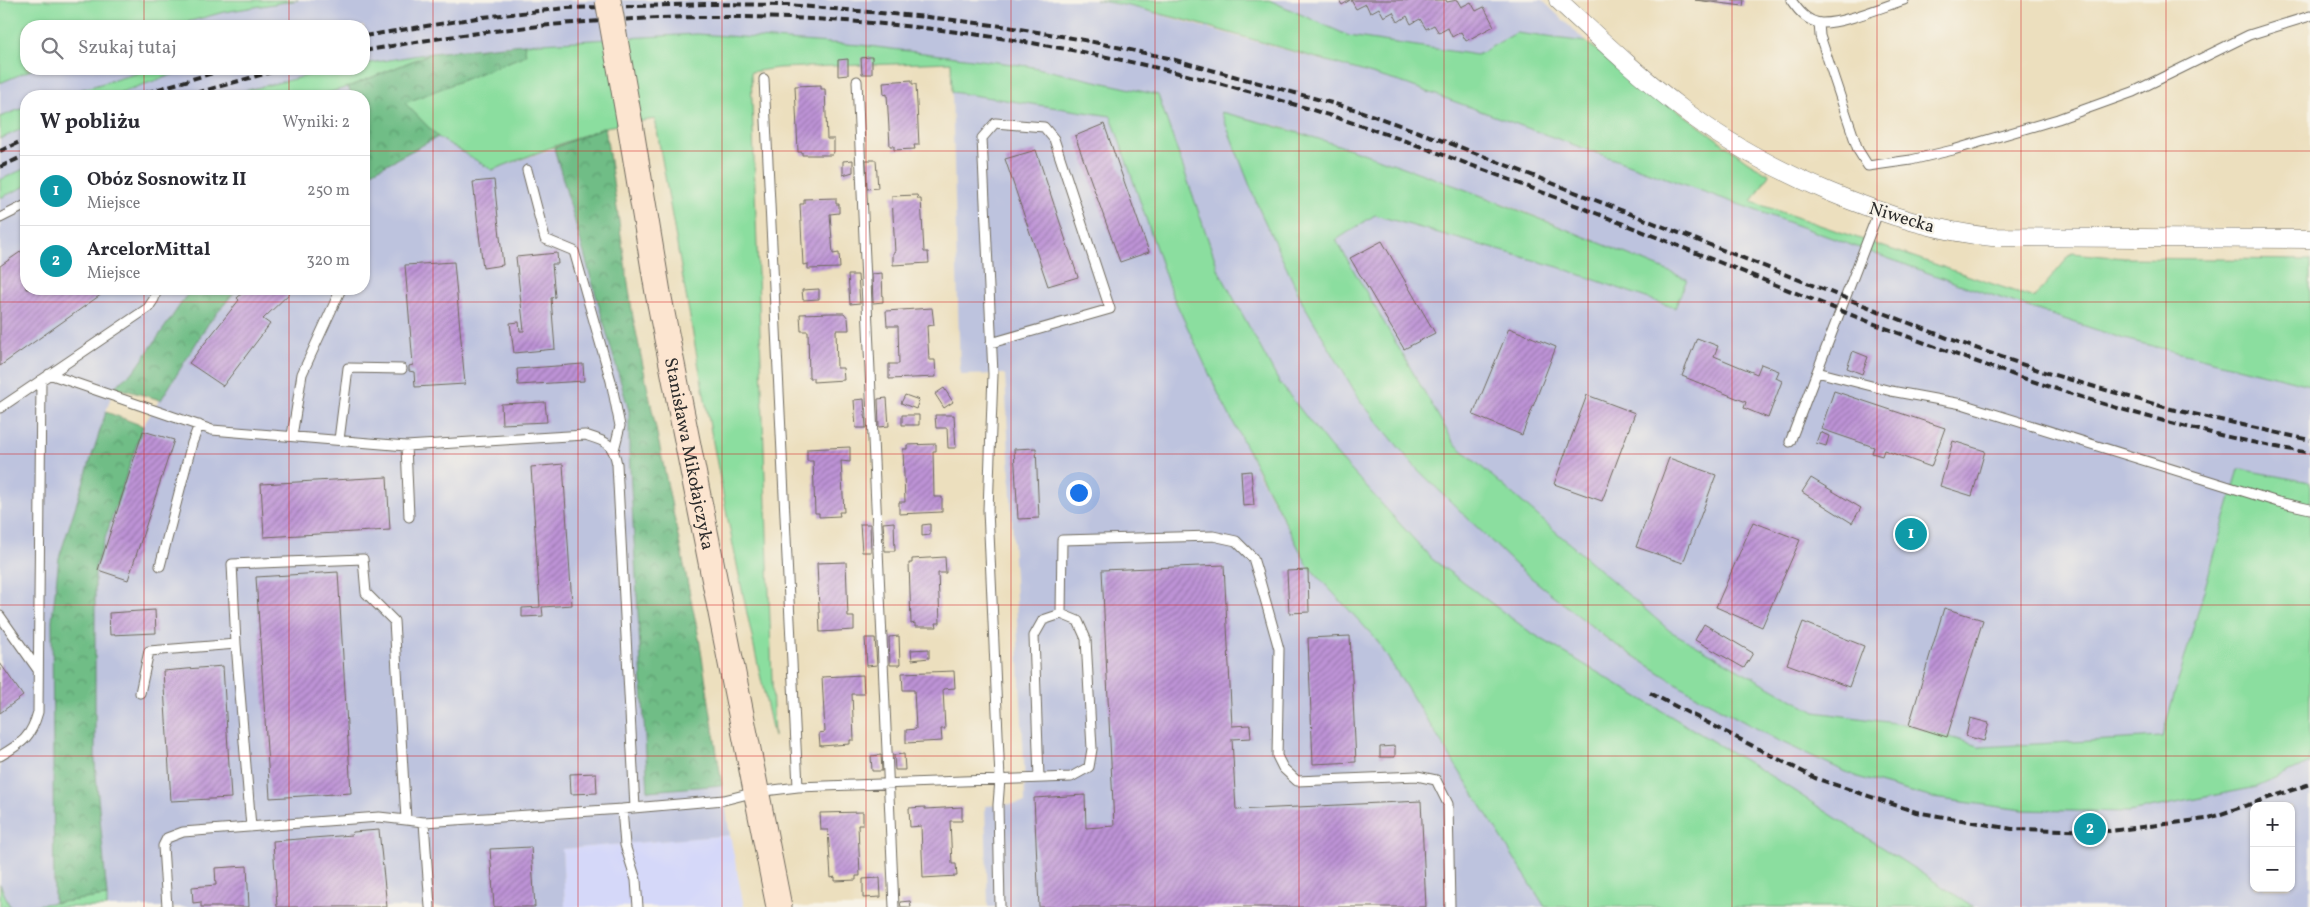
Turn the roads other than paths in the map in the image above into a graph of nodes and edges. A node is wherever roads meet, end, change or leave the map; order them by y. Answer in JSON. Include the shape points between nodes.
{"nodes":[{"id":1,"x":608,"y":0,"type":"edge"},
{"id":2,"x":1558,"y":0,"type":"edge"},
{"id":3,"x":1791,"y":0,"type":"edge"},
{"id":4,"x":1904,"y":0,"type":"edge"},
{"id":5,"x":2310,"y":16,"type":"edge"},
{"id":6,"x":1819,"y":23,"type":"junction"},
{"id":7,"x":764,"y":79,"type":"dead end"},
{"id":8,"x":857,"y":81,"type":"dead end"},
{"id":9,"x":527,"y":170,"type":"dead end"},
{"id":10,"x":20,"y":208,"type":"edge"},
{"id":11,"x":1879,"y":210,"type":"junction"},
{"id":12,"x":0,"y":218,"type":"edge"},
{"id":13,"x":2310,"y":239,"type":"edge"},
{"id":14,"x":155,"y":295,"type":"edge"},
{"id":15,"x":338,"y":295,"type":"edge"},
{"id":16,"x":991,"y":343,"type":"junction"},
{"id":17,"x":402,"y":369,"type":"dead end"},
{"id":18,"x":1817,"y":372,"type":"junction"},
{"id":19,"x":45,"y":377,"type":"junction"},
{"id":20,"x":0,"y":408,"type":"edge"},
{"id":21,"x":199,"y":425,"type":"junction"},
{"id":22,"x":292,"y":436,"type":"junction"},
{"id":23,"x":338,"y":440,"type":"junction"},
{"id":24,"x":1790,"y":442,"type":"dead end"},
{"id":25,"x":406,"y":446,"type":"junction"},
{"id":26,"x":614,"y":450,"type":"junction"},
{"id":27,"x":2310,"y":509,"type":"edge"},
{"id":28,"x":409,"y":517,"type":"dead end"},
{"id":29,"x":160,"y":566,"type":"dead end"},
{"id":30,"x":1061,"y":614,"type":"junction"},
{"id":31,"x":0,"y":616,"type":"edge"},
{"id":32,"x":236,"y":644,"type":"junction"},
{"id":33,"x":38,"y":670,"type":"junction"},
{"id":34,"x":140,"y":693,"type":"dead end"},
{"id":35,"x":0,"y":756,"type":"edge"},
{"id":36,"x":1039,"y":778,"type":"junction"},
{"id":37,"x":1000,"y":779,"type":"junction"},
{"id":38,"x":888,"y":784,"type":"junction"},
{"id":39,"x":798,"y":787,"type":"junction"},
{"id":40,"x":756,"y":792,"type":"junction"},
{"id":41,"x":635,"y":808,"type":"junction"},
{"id":42,"x":622,"y":809,"type":"junction"},
{"id":43,"x":406,"y":819,"type":"junction"},
{"id":44,"x":424,"y":822,"type":"junction"},
{"id":45,"x":251,"y":827,"type":"junction"},
{"id":46,"x":167,"y":907,"type":"edge"},
{"id":47,"x":430,"y":907,"type":"edge"},
{"id":48,"x":638,"y":907,"type":"edge"},
{"id":49,"x":779,"y":907,"type":"edge"},
{"id":50,"x":894,"y":907,"type":"edge"},
{"id":51,"x":1000,"y":907,"type":"edge"},
{"id":52,"x":1450,"y":907,"type":"edge"}],
"edges":[{"from":1,"to":40,"type":"street","name":"Stanisława Mikołajczyka","bridge":true,"via":[[658,292]]},
{"from":2,"to":11,"type":"street","name":"Niwecka","via":[[1681,108],[1733,143],[1815,186]]},
{"from":3,"to":6,"type":"lane","via":[[1802,15]]},
{"from":4,"to":6,"type":"lane"},
{"from":5,"to":6,"type":"lane","via":[[2249,35],[2132,92],[2058,118],[1953,150],[1868,166],[1855,141],[1820,36]]},
{"from":7,"to":39,"type":"lane"},
{"from":8,"to":38,"type":"lane"},
{"from":9,"to":26,"type":"lane","via":[[545,239],[574,251],[611,381],[620,426]]},
{"from":10,"to":12,"type":"lane"},
{"from":11,"to":13,"type":"street","name":"Niwecka","via":[[1941,229],[1992,238]]},
{"from":11,"to":18,"type":"lane"},
{"from":14,"to":19,"type":"lane","via":[[148,308]]},
{"from":15,"to":22,"type":"lane","via":[[302,374]]},
{"from":16,"to":16,"type":"lane","via":[[982,138],[995,123],[1044,127],[1054,139],[1110,309]]},
{"from":16,"to":37,"type":"lane","via":[[993,374],[988,510]]},
{"from":17,"to":23,"type":"lane","via":[[348,368]]},
{"from":18,"to":24,"type":"lane"},
{"from":18,"to":27,"type":"lane","via":[[1891,391],[1962,404],[2278,502]]},
{"from":19,"to":20,"type":"lane"},
{"from":19,"to":21,"type":"lane"},
{"from":19,"to":33,"type":"lane"},
{"from":21,"to":22,"type":"lane","via":[[212,430]]},
{"from":21,"to":29,"type":"lane"},
{"from":22,"to":23,"type":"lane"},
{"from":23,"to":25,"type":"lane"},
{"from":25,"to":26,"type":"lane","via":[[585,435],[604,442]]},
{"from":25,"to":28,"type":"lane"},
{"from":26,"to":41,"type":"lane"},
{"from":30,"to":36,"type":"lane","via":[[1043,620],[1034,636]]},
{"from":30,"to":36,"type":"lane","via":[[1078,621],[1086,639],[1092,749],[1089,767],[1071,777]]},
{"from":30,"to":52,"type":"lane","via":[[1062,540],[1213,536],[1236,541],[1253,558],[1279,649],[1277,756],[1283,768],[1297,781],[1417,776],[1436,780],[1448,804]]},
{"from":31,"to":33,"type":"lane"},
{"from":32,"to":34,"type":"lane","via":[[149,651]]},
{"from":32,"to":43,"type":"lane","via":[[232,564],[363,559],[366,593],[394,621]]},
{"from":32,"to":45,"type":"lane"},
{"from":33,"to":35,"type":"lane","via":[[38,712],[33,730],[24,742]]},
{"from":36,"to":37,"type":"lane"},
{"from":37,"to":38,"type":"lane"},
{"from":37,"to":51,"type":"lane"},
{"from":38,"to":39,"type":"lane"},
{"from":38,"to":50,"type":"lane"},
{"from":39,"to":40,"type":"lane"},
{"from":40,"to":41,"type":"lane","via":[[724,800]]},
{"from":40,"to":49,"type":"street","name":"Stanisława Mikołajczyka"},
{"from":41,"to":42,"type":"lane"},
{"from":42,"to":44,"type":"lane"},
{"from":42,"to":48,"type":"lane","via":[[625,845],[636,880]]},
{"from":43,"to":44,"type":"lane"},
{"from":43,"to":45,"type":"lane","via":[[379,817]]},
{"from":44,"to":47,"type":"lane"},
{"from":45,"to":46,"type":"lane","via":[[184,832],[167,838],[163,846]]}]}
